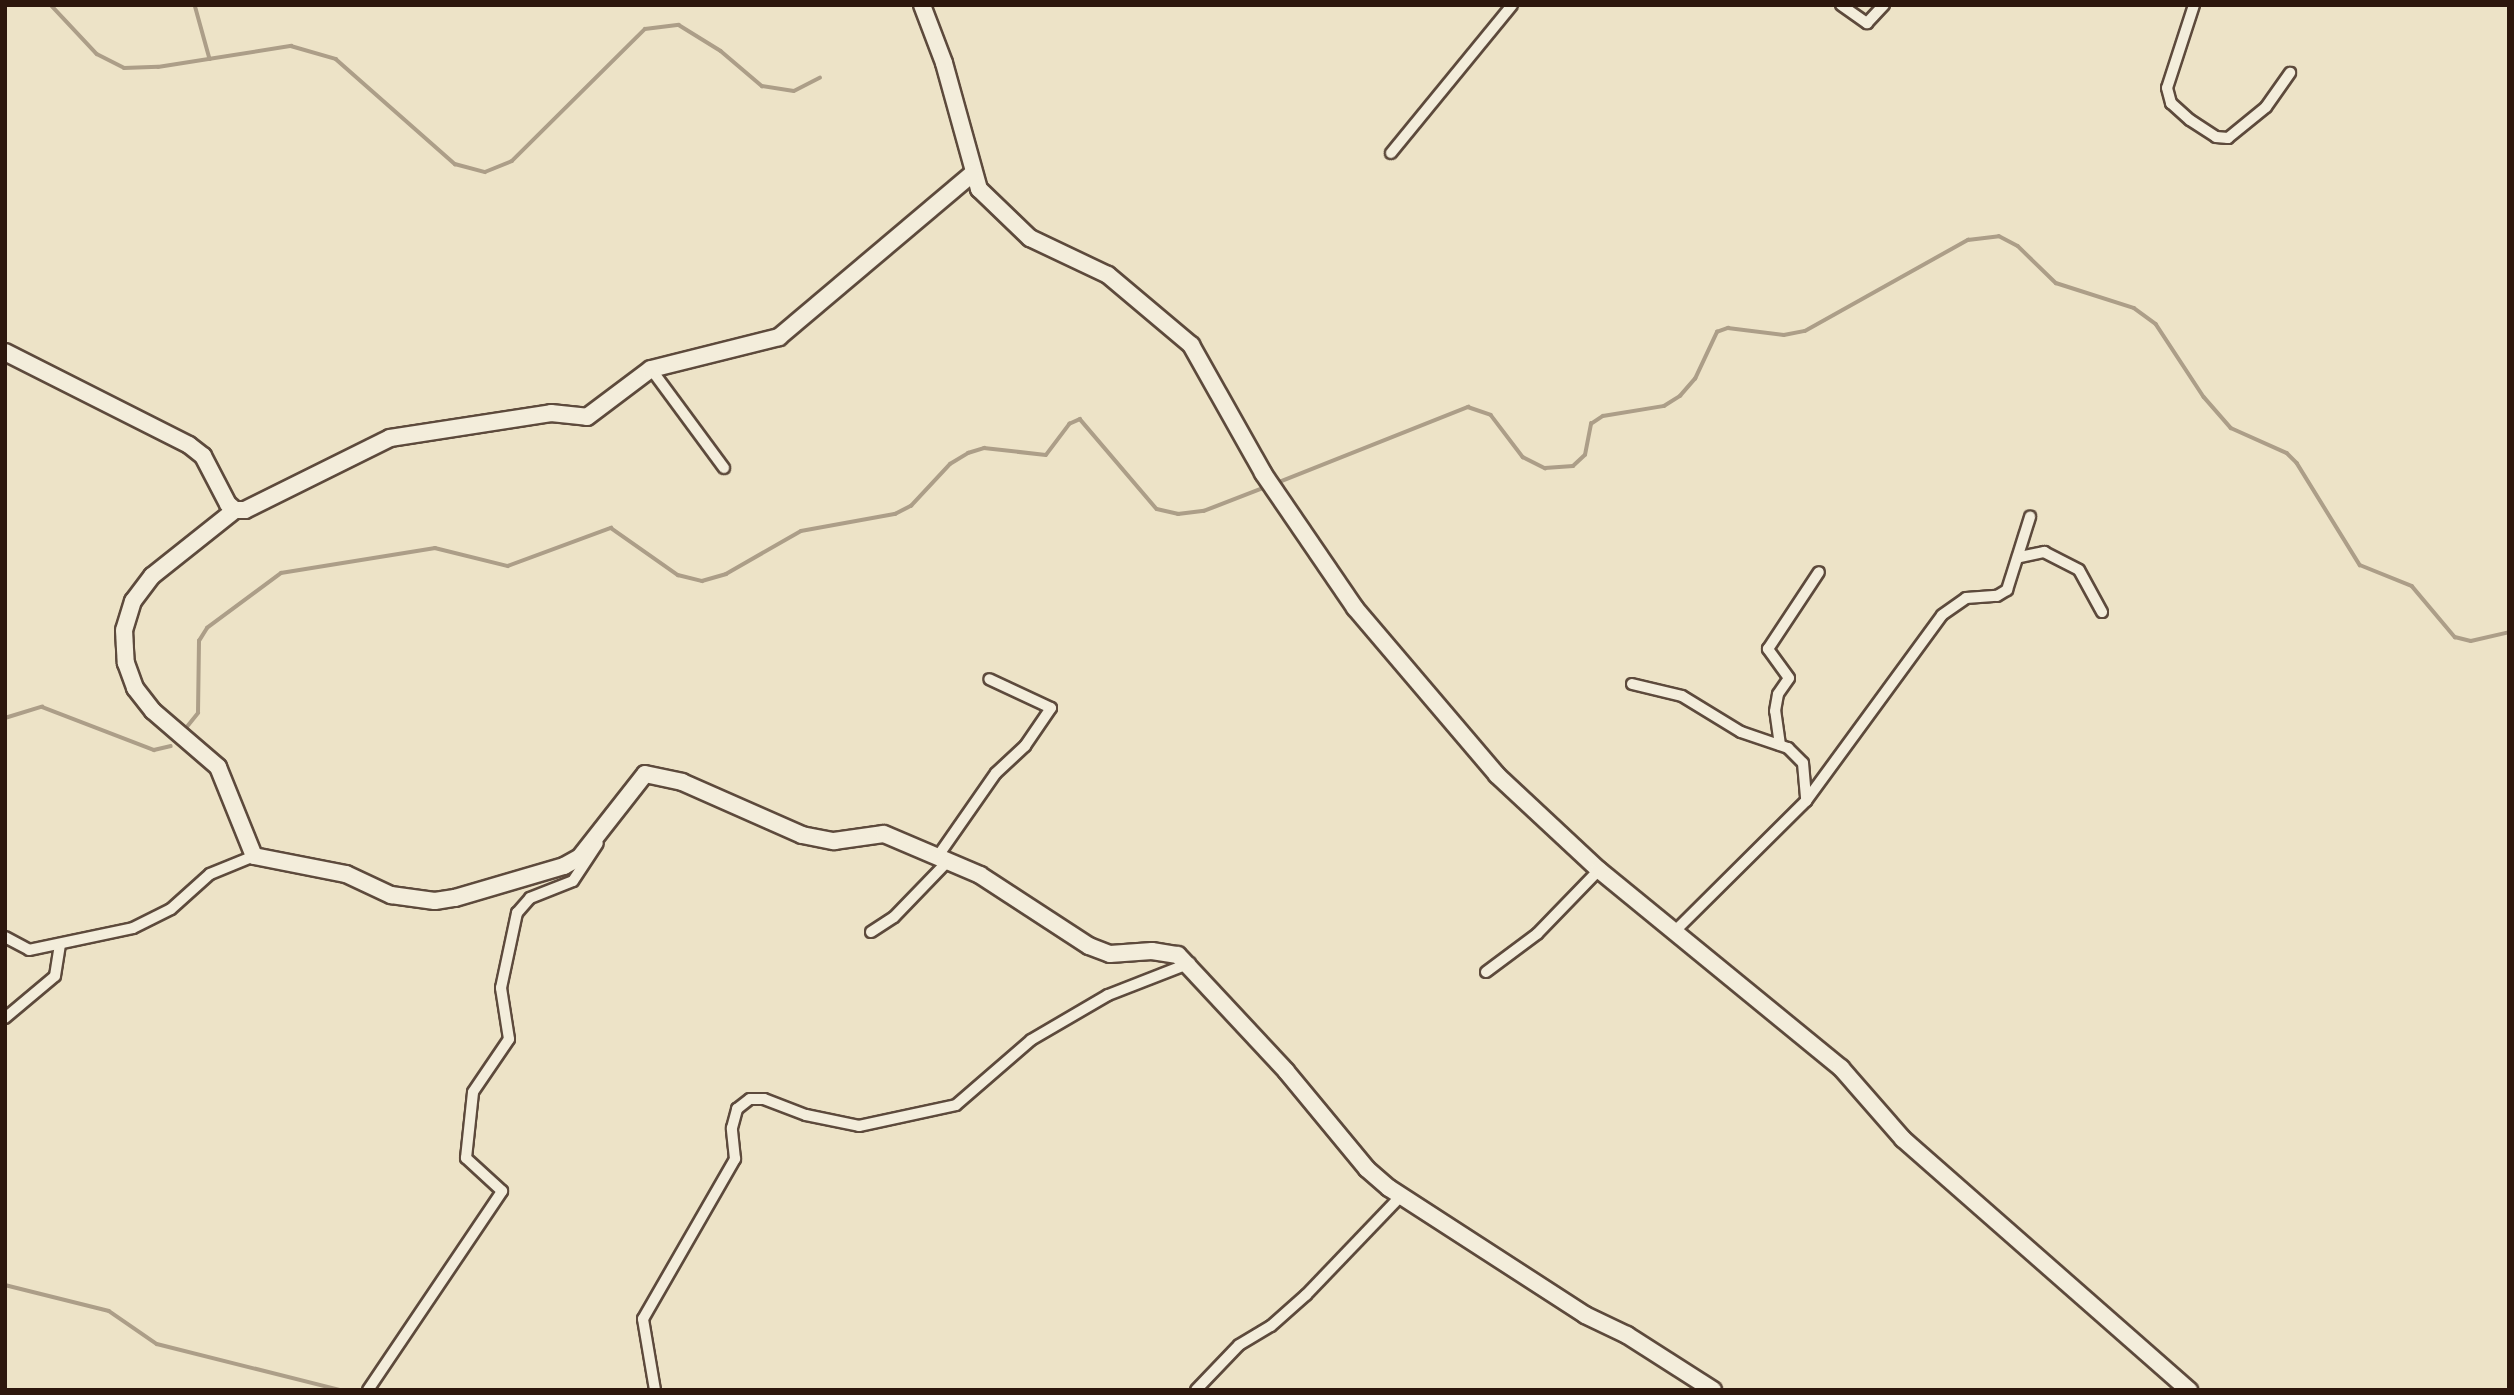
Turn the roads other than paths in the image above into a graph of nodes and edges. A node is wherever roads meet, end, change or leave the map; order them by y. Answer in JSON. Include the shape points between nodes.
{"nodes":[{"id":1,"x":922,"y":5,"type":"edge"},
{"id":2,"x":1512,"y":5,"type":"edge"},
{"id":3,"x":1840,"y":5,"type":"edge"},
{"id":4,"x":1884,"y":5,"type":"edge"},
{"id":5,"x":2194,"y":5,"type":"edge"},
{"id":6,"x":2290,"y":73,"type":"dead end"},
{"id":7,"x":1391,"y":153,"type":"dead end"},
{"id":8,"x":972,"y":174,"type":"junction"},
{"id":9,"x":5,"y":352,"type":"edge"},
{"id":10,"x":651,"y":369,"type":"junction"},
{"id":11,"x":723,"y":468,"type":"dead end"},
{"id":12,"x":235,"y":510,"type":"junction"},
{"id":13,"x":2031,"y":517,"type":"dead end"},
{"id":14,"x":2020,"y":557,"type":"junction"},
{"id":15,"x":1819,"y":572,"type":"dead end"},
{"id":16,"x":2102,"y":612,"type":"dead end"},
{"id":17,"x":989,"y":679,"type":"dead end"},
{"id":18,"x":1632,"y":684,"type":"dead end"},
{"id":19,"x":1780,"y":745,"type":"junction"},
{"id":20,"x":1806,"y":801,"type":"junction"},
{"id":21,"x":608,"y":825,"type":"junction"},
{"id":22,"x":254,"y":856,"type":"junction"},
{"id":23,"x":943,"y":859,"type":"junction"},
{"id":24,"x":1599,"y":870,"type":"junction"},
{"id":25,"x":1675,"y":931,"type":"junction"},
{"id":26,"x":872,"y":932,"type":"dead end"},
{"id":27,"x":5,"y":937,"type":"edge"},
{"id":28,"x":61,"y":945,"type":"junction"},
{"id":29,"x":1190,"y":963,"type":"junction"},
{"id":30,"x":1486,"y":972,"type":"dead end"},
{"id":31,"x":5,"y":1018,"type":"edge"},
{"id":32,"x":1402,"y":1195,"type":"junction"},
{"id":33,"x":368,"y":1390,"type":"edge"},
{"id":34,"x":655,"y":1390,"type":"edge"},
{"id":35,"x":1196,"y":1390,"type":"edge"},
{"id":36,"x":1713,"y":1390,"type":"edge"},
{"id":37,"x":2189,"y":1390,"type":"edge"}],
"edges":[{"from":1,"to":8,"type":"street","via":[[944,63]]},
{"from":2,"to":7,"type":"street"},
{"from":3,"to":4,"type":"street","via":[[1867,23]]},
{"from":5,"to":6,"type":"street","via":[[2167,88],[2171,103],[2190,120],[2216,137],[2228,138],[2266,107]]},
{"from":8,"to":10,"type":"street","via":[[779,337]]},
{"from":8,"to":24,"type":"street","via":[[994,206],[1030,238],[1108,275],[1191,345],[1263,473],[1355,608],[1497,775]]},
{"from":9,"to":12,"type":"street","via":[[189,445],[203,456]]},
{"from":10,"to":11,"type":"street"},
{"from":10,"to":12,"type":"street","via":[[587,417],[551,412],[390,438],[245,510]]},
{"from":12,"to":22,"type":"street","via":[[152,576],[133,601],[124,630],[126,663],[135,688],[153,710],[218,767]]},
{"from":13,"to":14,"type":"street"},
{"from":14,"to":16,"type":"street","via":[[2044,552],[2079,570]]},
{"from":14,"to":20,"type":"street","via":[[2007,590],[1997,596],[1965,598],[1942,615]]},
{"from":15,"to":19,"type":"street","via":[[1768,649],[1789,678],[1778,694],[1775,711]]},
{"from":17,"to":23,"type":"street","via":[[1051,708],[1025,746],[996,773]]},
{"from":18,"to":19,"type":"street","via":[[1682,696],[1741,732]]},
{"from":19,"to":20,"type":"street","via":[[1803,763]]},
{"from":20,"to":25,"type":"street"},
{"from":21,"to":22,"type":"street","via":[[580,857],[564,866],[435,901],[391,895],[346,874]]},
{"from":21,"to":23,"type":"street","via":[[631,787],[645,774],[682,782],[802,835],[834,841],[884,834]]},
{"from":21,"to":33,"type":"street","via":[[573,881],[530,898],[517,913],[501,988],[509,1040],[473,1091],[466,1158],[502,1191]]},
{"from":22,"to":28,"type":"street","via":[[210,874],[152,920]]},
{"from":23,"to":26,"type":"street","via":[[894,917]]},
{"from":23,"to":29,"type":"street","via":[[979,875],[1089,946],[1110,954],[1152,951],[1178,955]]},
{"from":24,"to":25,"type":"street"},
{"from":24,"to":30,"type":"street","via":[[1537,933]]},
{"from":25,"to":37,"type":"street","via":[[1841,1068],[1903,1139]]},
{"from":27,"to":28,"type":"street","via":[[29,950]]},
{"from":28,"to":31,"type":"street","via":[[55,976]]},
{"from":29,"to":32,"type":"street","via":[[1367,1169]]},
{"from":29,"to":34,"type":"street","via":[[1108,995],[1031,1040],[956,1105],[859,1126],[806,1115],[764,1098],[750,1099],[737,1109],[732,1128],[735,1159],[643,1319]]},
{"from":32,"to":35,"type":"street","via":[[1306,1296],[1271,1326],[1239,1345]]},
{"from":32,"to":36,"type":"street","via":[[1585,1315],[1627,1335]]}]}
